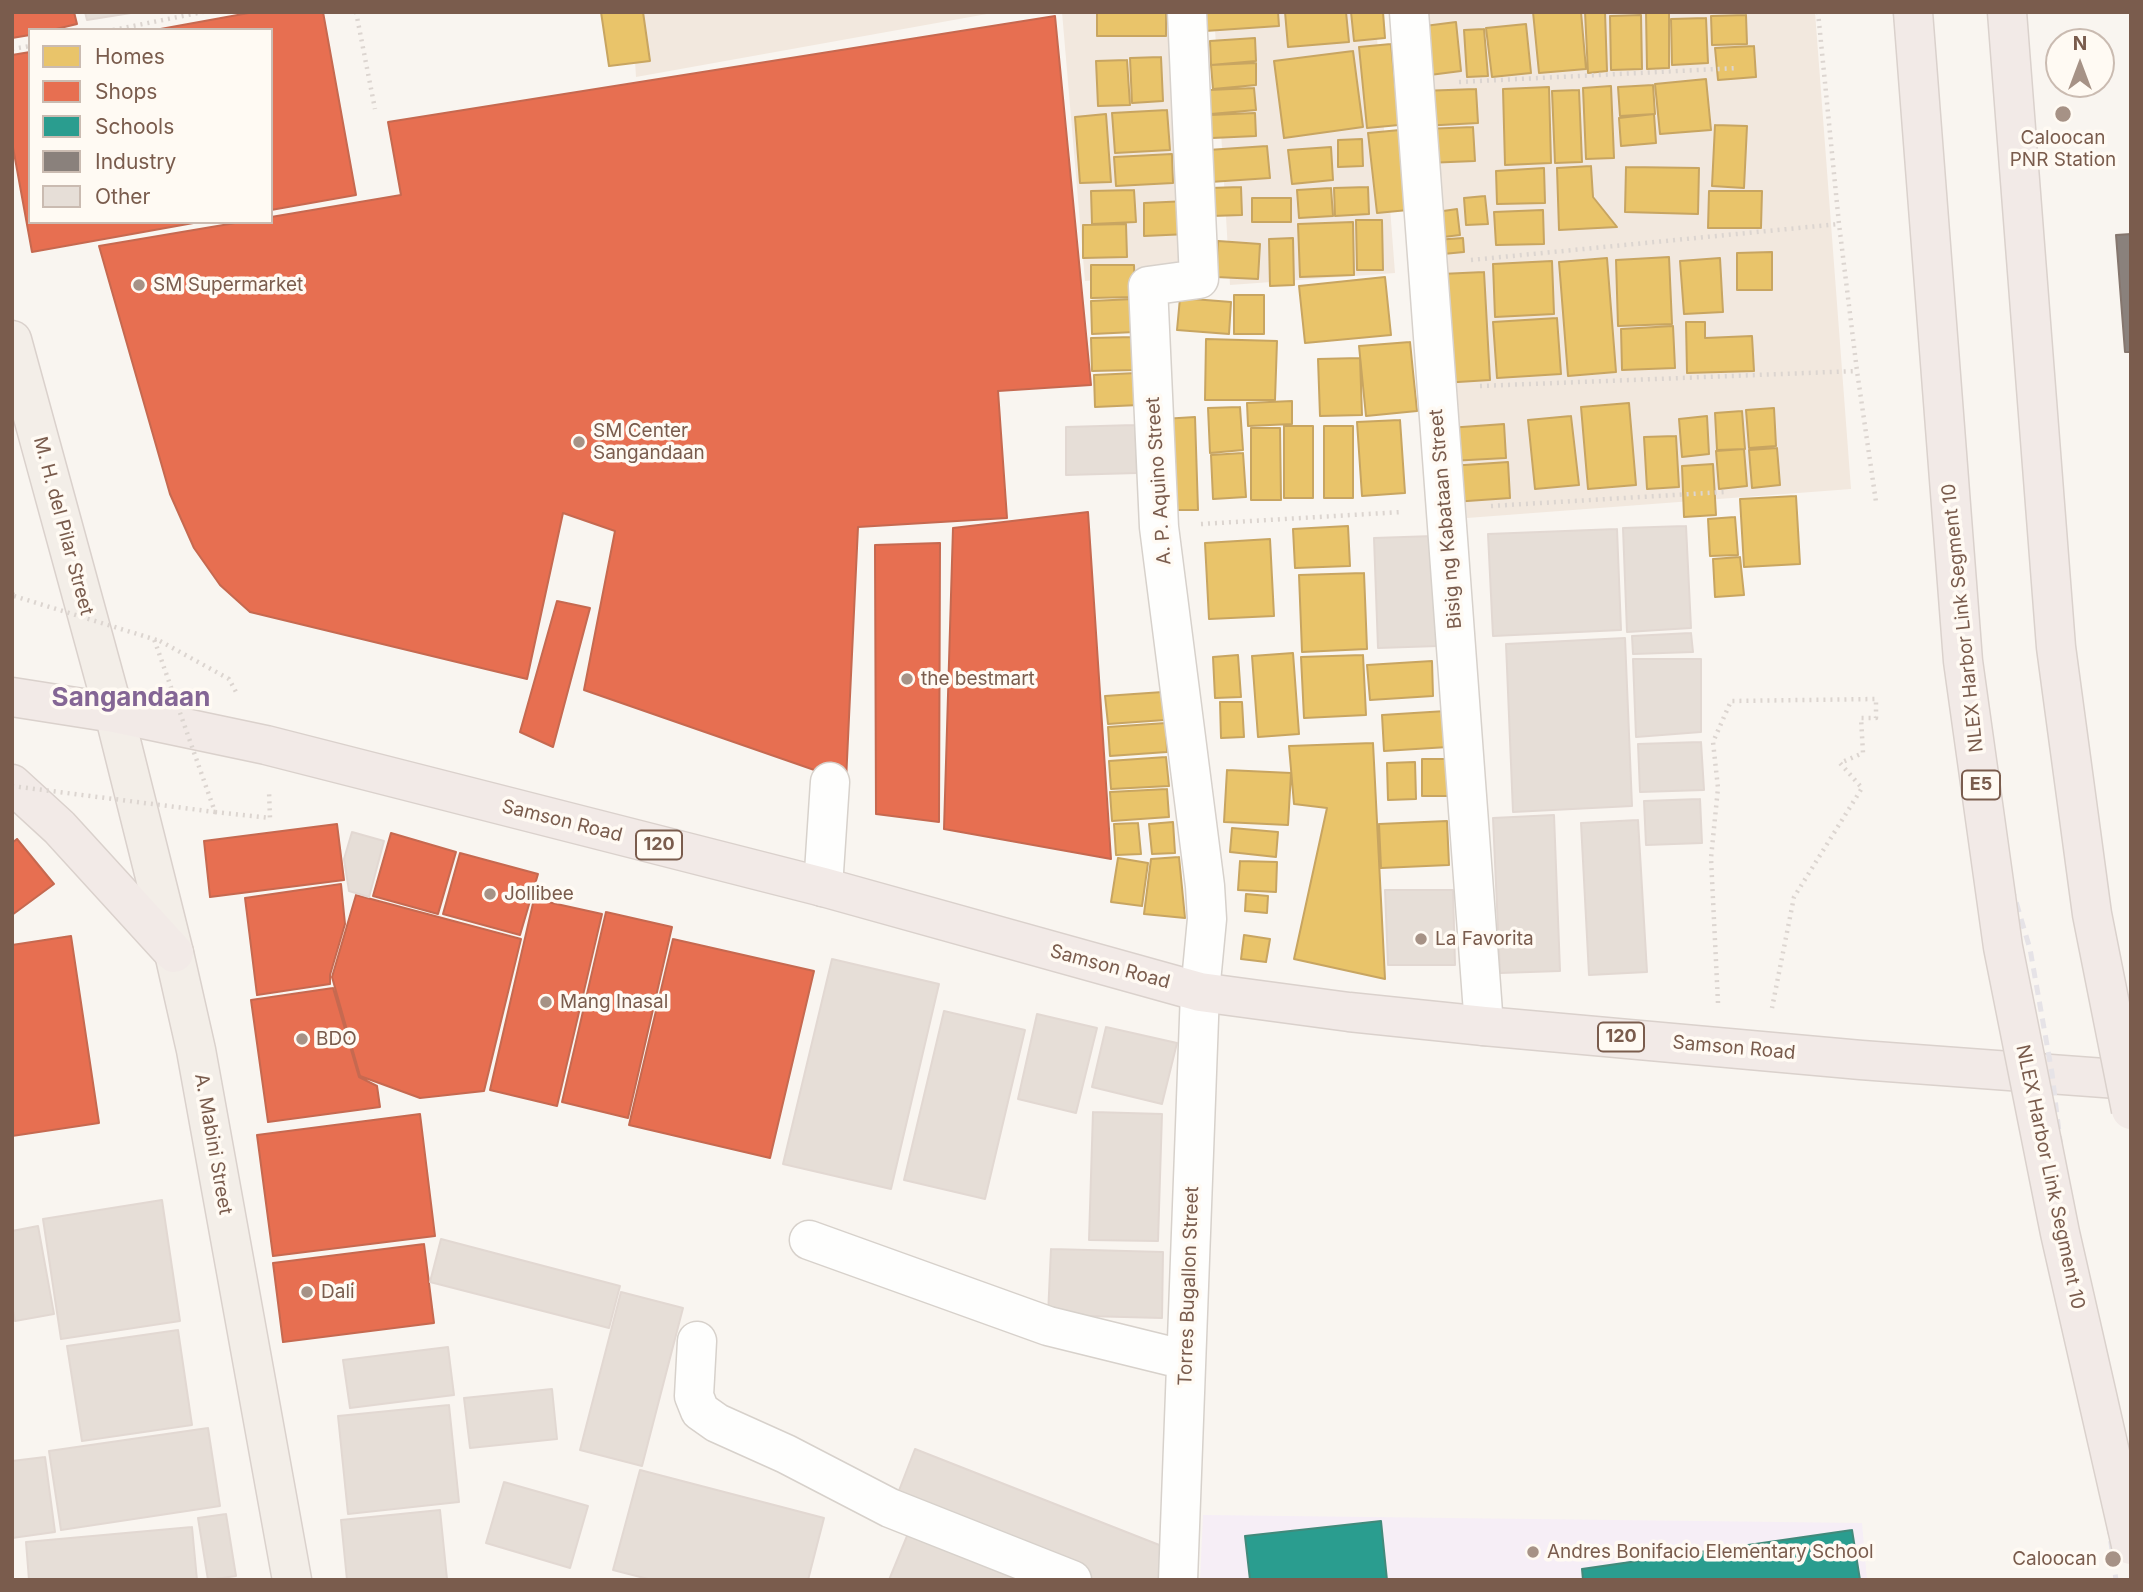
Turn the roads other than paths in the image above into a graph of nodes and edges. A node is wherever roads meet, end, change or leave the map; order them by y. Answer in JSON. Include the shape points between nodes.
{"nodes":[{"id":1,"x":1187,"y":12,"type":"edge"},
{"id":2,"x":1409,"y":12,"type":"edge"},
{"id":3,"x":1913,"y":12,"type":"edge"},
{"id":4,"x":2007,"y":12,"type":"edge"},
{"id":5,"x":12,"y":340,"type":"edge"},
{"id":6,"x":12,"y":697,"type":"edge"},
{"id":7,"x":114,"y":713,"type":"junction"},
{"id":8,"x":830,"y":782,"type":"dead end"},
{"id":9,"x":12,"y":785,"type":"edge"},
{"id":10,"x":823,"y":887,"type":"junction"},
{"id":11,"x":174,"y":953,"type":"junction"},
{"id":12,"x":1200,"y":992,"type":"junction"},
{"id":13,"x":1484,"y":1026,"type":"junction"},
{"id":14,"x":2131,"y":1080,"type":"edge"},
{"id":15,"x":2131,"y":1110,"type":"edge"},
{"id":16,"x":809,"y":1240,"type":"dead end"},
{"id":17,"x":697,"y":1341,"type":"dead end"},
{"id":18,"x":1186,"y":1360,"type":"junction"},
{"id":19,"x":2131,"y":1545,"type":"edge"},
{"id":20,"x":292,"y":1580,"type":"edge"},
{"id":21,"x":1072,"y":1580,"type":"edge"},
{"id":22,"x":1178,"y":1580,"type":"edge"}],
"edges":[{"from":1,"to":12,"type":"street","name":"A. P. Aquino Street","via":[[1199,279],[1148,286],[1158,527],[1206,897]]},
{"from":2,"to":13,"type":"street","name":"Bisig ng Kabataan Street"},
{"from":3,"to":19,"type":"highway","name":"NLEX Harbor Link Segment 10","number":"E5","bridge":true,"via":[[1963,661],[2003,947],[2060,1233]]},
{"from":4,"to":15,"type":"highway","bridge":true,"via":[[2056,647],[2092,914]]},
{"from":5,"to":7,"type":"main road","name":"M. H. del Pilar Street"},
{"from":6,"to":7,"type":"highway","number":"120"},
{"from":7,"to":10,"type":"highway","name":"Samson Road","number":"120","via":[[266,745]]},
{"from":7,"to":11,"type":"main road","name":"A. Mabini Street"},
{"from":8,"to":10,"type":"street"},
{"from":9,"to":11,"type":"highway","via":[[59,827]]},
{"from":10,"to":12,"type":"highway","name":"Samson Road","number":"120"},
{"from":11,"to":20,"type":"main road","name":"A. Mabini Street","via":[[196,1050]]},
{"from":12,"to":13,"type":"highway","name":"Samson Road","number":"120"},
{"from":12,"to":18,"type":"street","name":"Torres Bugallon Street"},
{"from":13,"to":14,"type":"highway","name":"Samson Road","number":"120"},
{"from":16,"to":18,"type":"street","via":[[1048,1326]]},
{"from":17,"to":21,"type":"street","via":[[694,1396],[700,1411],[717,1423],[890,1508]]},
{"from":18,"to":22,"type":"street","name":"Torres Bugallon Street"}]}
